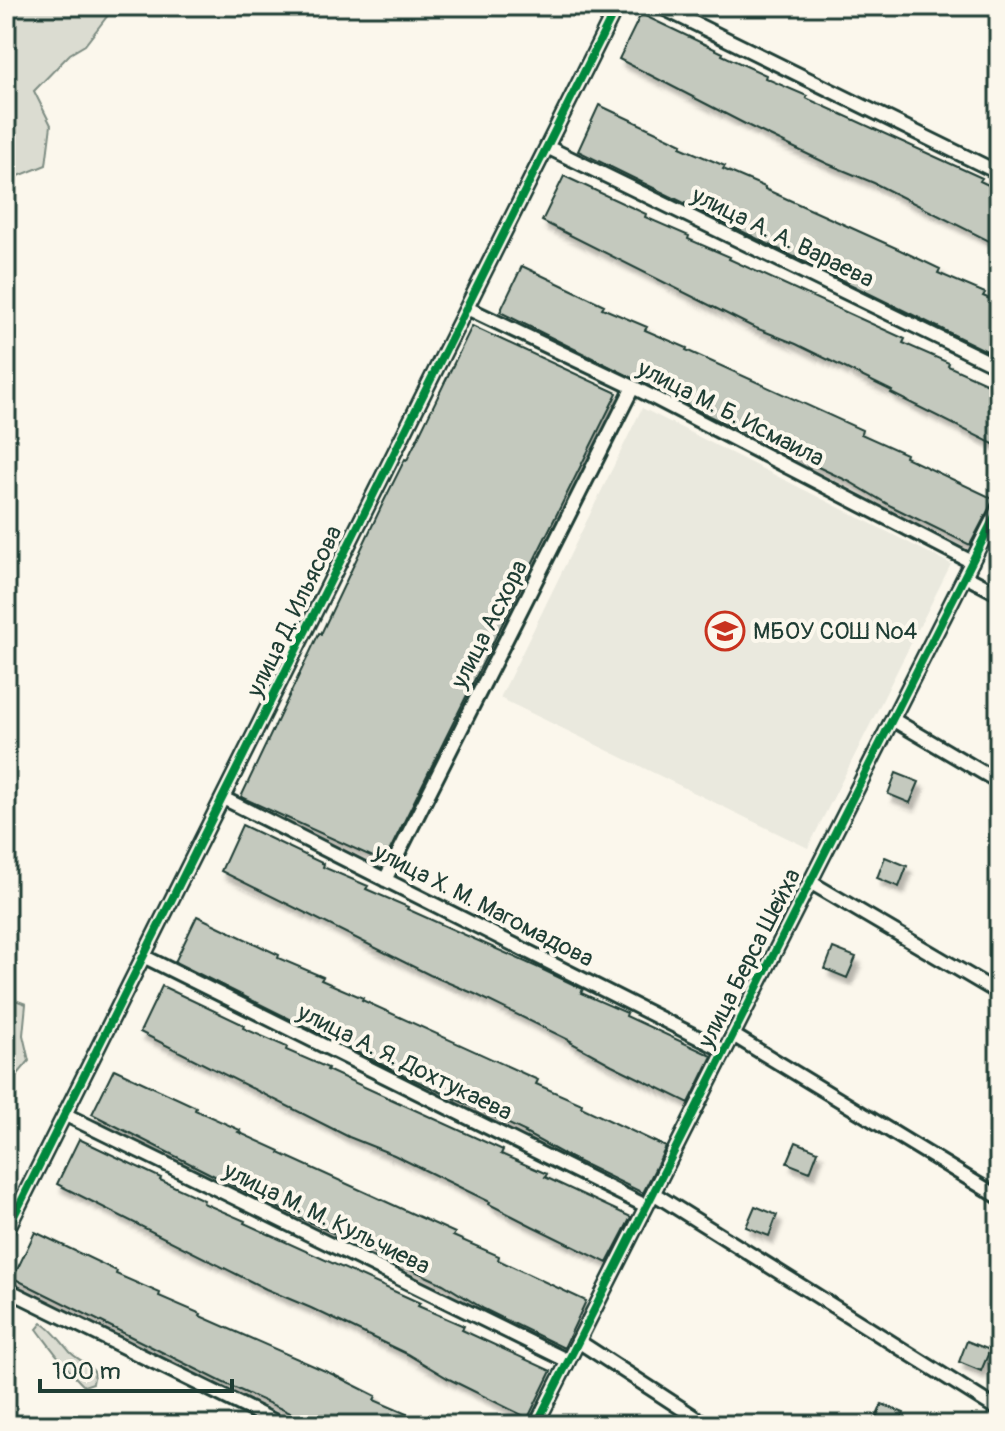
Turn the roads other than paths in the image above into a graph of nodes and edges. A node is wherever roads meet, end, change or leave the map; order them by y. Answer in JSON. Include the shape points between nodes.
{"nodes":[{"id":1,"x":617,"y":6,"type":"edge"},
{"id":2,"x":659,"y":6,"type":"edge"},
{"id":3,"x":547,"y":147,"type":"junction"},
{"id":4,"x":999,"y":173,"type":"edge"},
{"id":5,"x":467,"y":308,"type":"junction"},
{"id":6,"x":999,"y":367,"type":"edge"},
{"id":7,"x":633,"y":387,"type":"junction"},
{"id":8,"x":999,"y":508,"type":"edge"},
{"id":9,"x":972,"y":562,"type":"junction"},
{"id":10,"x":965,"y":576,"type":"junction"},
{"id":11,"x":999,"y":594,"type":"edge"},
{"id":12,"x":892,"y":719,"type":"junction"},
{"id":13,"x":999,"y":782,"type":"edge"},
{"id":14,"x":223,"y":798,"type":"junction"},
{"id":15,"x":385,"y":880,"type":"junction"},
{"id":16,"x":810,"y":882,"type":"junction"},
{"id":17,"x":145,"y":957,"type":"junction"},
{"id":18,"x":999,"y":993,"type":"edge"},
{"id":19,"x":733,"y":1035,"type":"junction"},
{"id":20,"x":725,"y":1051,"type":"junction"},
{"id":21,"x":66,"y":1115,"type":"junction"},
{"id":22,"x":653,"y":1193,"type":"junction"},
{"id":23,"x":999,"y":1197,"type":"edge"},
{"id":24,"x":646,"y":1206,"type":"junction"},
{"id":25,"x":6,"y":1232,"type":"edge"},
{"id":26,"x":6,"y":1289,"type":"edge"},
{"id":27,"x":578,"y":1341,"type":"junction"},
{"id":28,"x":568,"y":1361,"type":"junction"},
{"id":29,"x":999,"y":1410,"type":"edge"},
{"id":30,"x":282,"y":1425,"type":"edge"},
{"id":31,"x":536,"y":1425,"type":"edge"},
{"id":32,"x":707,"y":1425,"type":"edge"}],
"edges":[{"from":1,"to":3,"type":"street","name":"улица Д. Ильясова"},
{"from":2,"to":4,"type":"street"},
{"from":3,"to":5,"type":"street","name":"улица Д. Ильясова"},
{"from":3,"to":6,"type":"street","name":"улица А. А. Вараева"},
{"from":5,"to":7,"type":"street","name":"улица М. Б. Исмаила"},
{"from":5,"to":14,"type":"street","name":"улица Д. Ильясова"},
{"from":7,"to":9,"type":"street","name":"улица М. Б. Исмаила"},
{"from":7,"to":15,"type":"street","name":"улица Асхора"},
{"from":8,"to":9,"type":"street","name":"улица Берса Шейха"},
{"from":9,"to":10,"type":"street","name":"улица Берса Шейха"},
{"from":10,"to":11,"type":"street"},
{"from":10,"to":12,"type":"street","name":"улица Берса Шейха"},
{"from":12,"to":13,"type":"street"},
{"from":12,"to":16,"type":"street","name":"улица Берса Шейха"},
{"from":14,"to":15,"type":"street","name":"улица Х. М. Магомадова"},
{"from":14,"to":17,"type":"street","name":"улица Д. Ильясова"},
{"from":15,"to":20,"type":"street","name":"улица Х. М. Магомадова"},
{"from":16,"to":18,"type":"street"},
{"from":16,"to":19,"type":"street","name":"улица Берса Шейха"},
{"from":17,"to":21,"type":"street","name":"улица Д. Ильясова"},
{"from":17,"to":24,"type":"street","name":"улица А. Я. Дохтукаева"},
{"from":19,"to":20,"type":"street","name":"улица Берса Шейха"},
{"from":19,"to":23,"type":"street"},
{"from":20,"to":22,"type":"street","name":"улица Берса Шейха"},
{"from":21,"to":25,"type":"street","name":"улица Д. Ильясова"},
{"from":21,"to":28,"type":"street","name":"улица М. М. Кульчиева"},
{"from":22,"to":24,"type":"street","name":"улица Берса Шейха"},
{"from":22,"to":29,"type":"street"},
{"from":24,"to":27,"type":"street","name":"улица Берса Шейха"},
{"from":26,"to":30,"type":"street"},
{"from":27,"to":28,"type":"street","name":"улица Берса Шейха"},
{"from":27,"to":32,"type":"street"},
{"from":28,"to":31,"type":"street","name":"улица Берса Шейха"}]}
